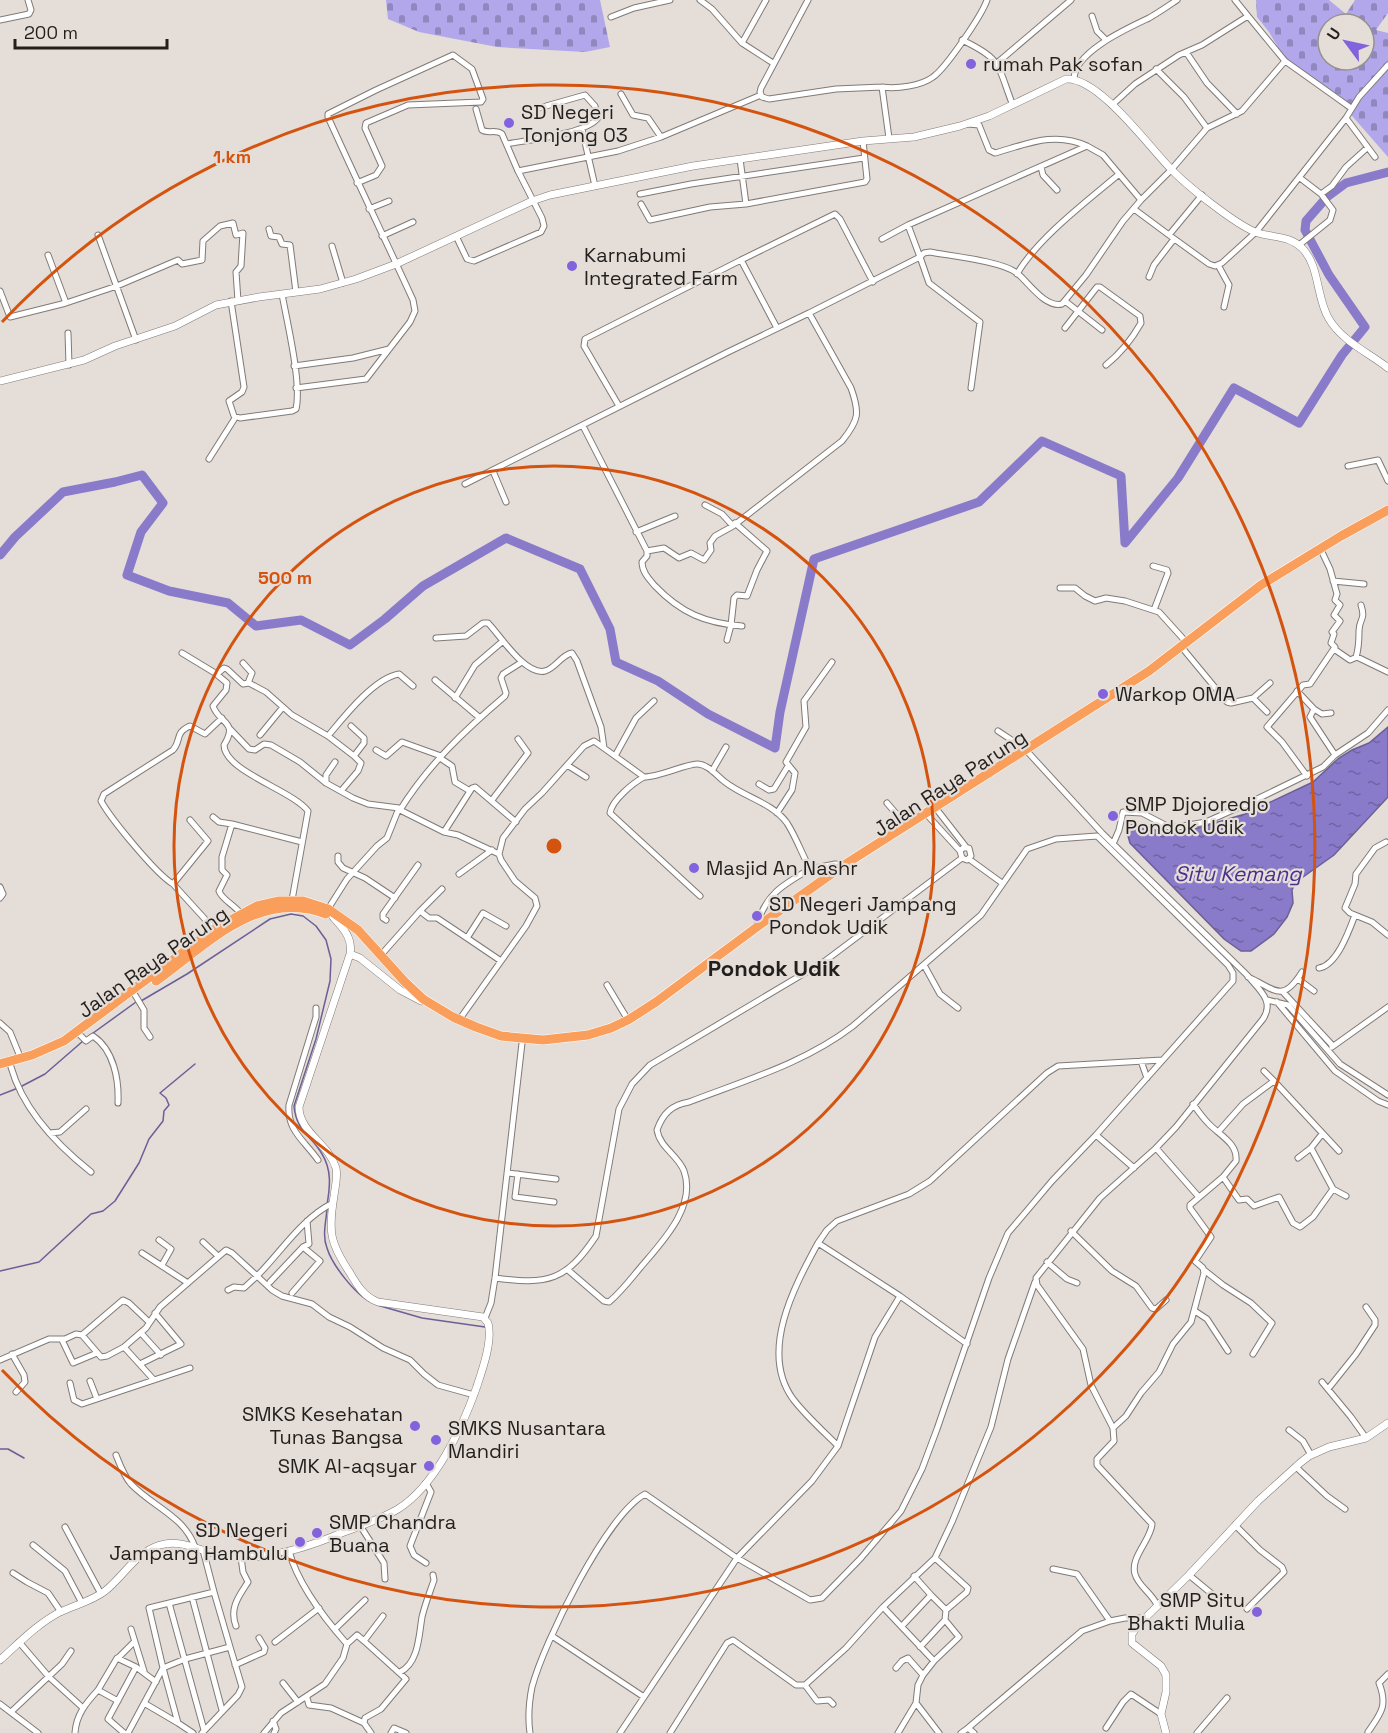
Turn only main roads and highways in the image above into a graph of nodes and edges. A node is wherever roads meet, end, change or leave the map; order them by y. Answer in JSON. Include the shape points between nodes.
{"nodes":[{"id":1,"x":1388,"y":510,"type":"edge"},
{"id":2,"x":1388,"y":516,"type":"edge"},
{"id":3,"x":1186,"y":646,"type":"junction"},
{"id":4,"x":1027,"y":751,"type":"junction"},
{"id":5,"x":331,"y":913,"type":"junction"},
{"id":6,"x":758,"y":928,"type":"junction"},
{"id":7,"x":172,"y":965,"type":"junction"},
{"id":8,"x":0,"y":1064,"type":"edge"},
{"id":9,"x":0,"y":1070,"type":"edge"}],
"edges":[{"from":1,"to":3,"type":"highway","name":"Jalan Raya Parung","via":[[1261,585]]},
{"from":2,"to":3,"type":"highway","name":"Jalan Raya Parung","via":[[1239,605]]},
{"from":3,"to":4,"type":"highway","name":"Jalan Raya Parung","via":[[1113,701]]},
{"from":4,"to":6,"type":"highway","name":"Jalan Raya Parung"},
{"from":4,"to":6,"type":"highway","name":"Jalan Raya Parung","via":[[844,865]]},
{"from":5,"to":6,"type":"highway","name":"Jalan Raya Parung","via":[[358,930],[423,999],[459,1020],[501,1036],[543,1040],[588,1035],[628,1020]]},
{"from":5,"to":6,"type":"highway","name":"Jalan Raya Parung","via":[[421,1001],[473,1031],[522,1043],[564,1043],[613,1032],[658,1006]]},
{"from":5,"to":7,"type":"highway","name":"Jalan Raya Parung","via":[[297,906],[261,911]]},
{"from":5,"to":7,"type":"highway","name":"Jalan Raya Parung","via":[[303,901],[269,902],[214,929]]},
{"from":7,"to":8,"type":"highway","name":"Jalan Raya Parung","via":[[64,1041]]},
{"from":7,"to":9,"type":"highway","name":"Jalan Raya Parung","via":[[137,999],[83,1038],[51,1054]]}]}
